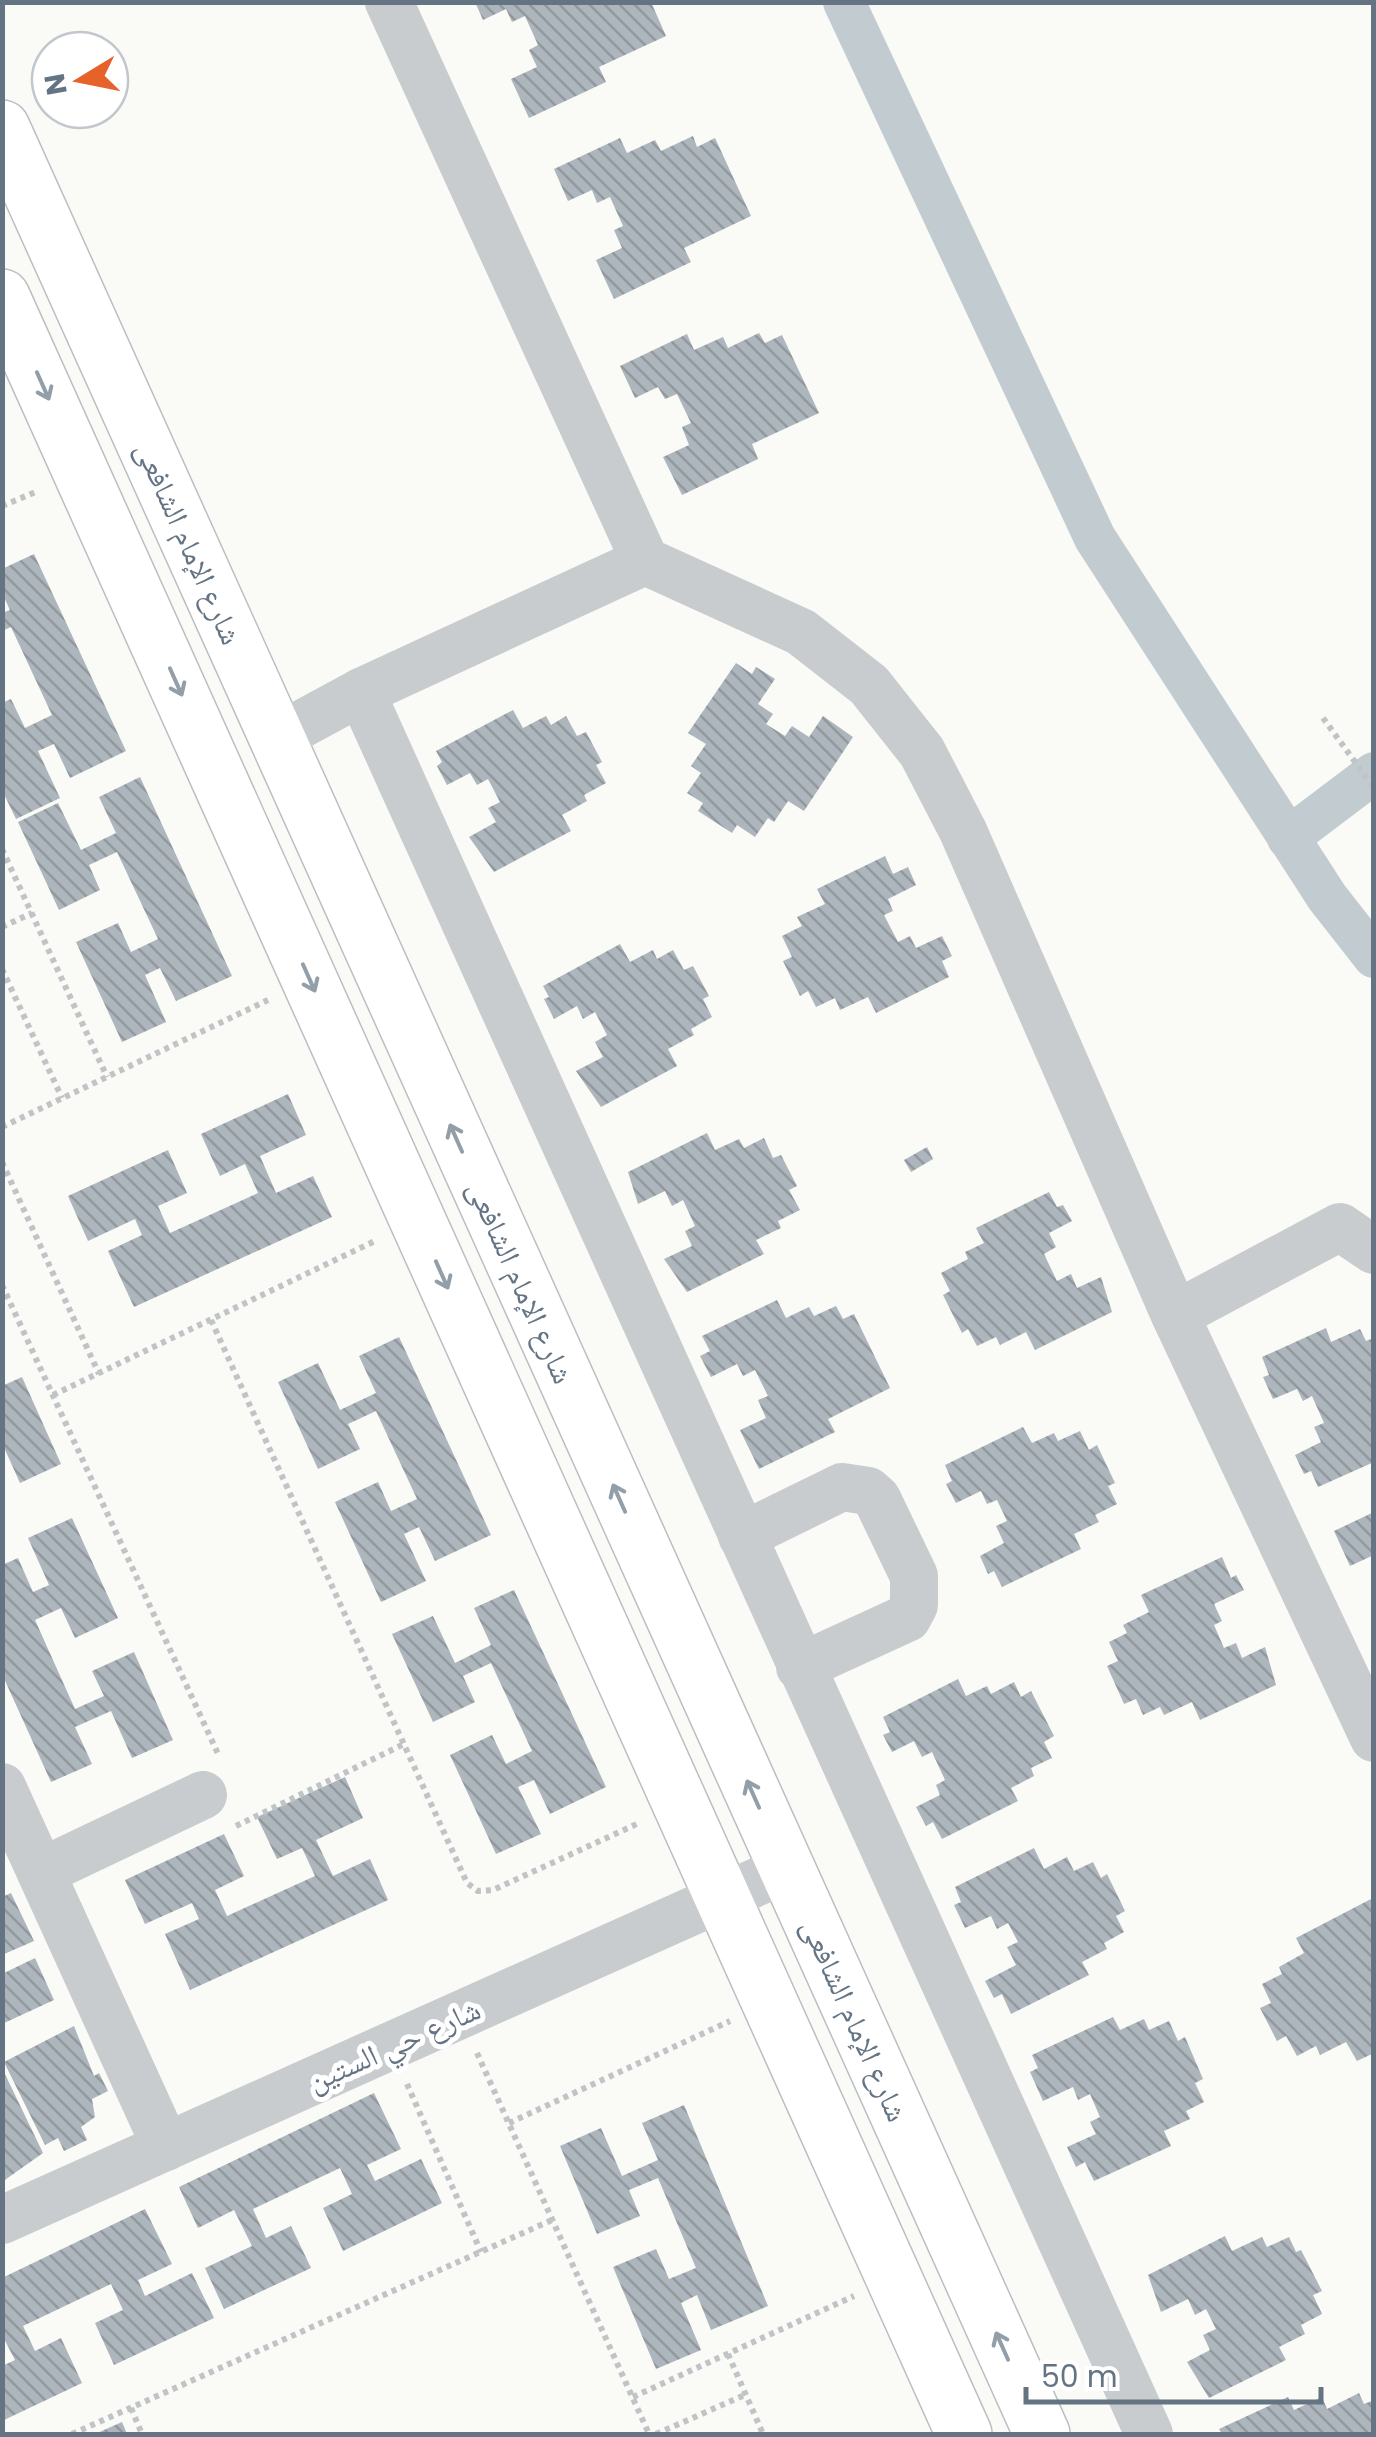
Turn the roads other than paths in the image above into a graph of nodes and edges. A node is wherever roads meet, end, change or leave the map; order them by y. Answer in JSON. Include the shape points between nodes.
{"nodes":[{"id":1,"x":389,"y":2,"type":"edge"},
{"id":2,"x":2,"y":128,"type":"edge"},
{"id":3,"x":2,"y":297,"type":"edge"},
{"id":4,"x":645,"y":560,"type":"junction"},
{"id":5,"x":361,"y":692,"type":"junction"},
{"id":6,"x":276,"y":738,"type":"junction"},
{"id":7,"x":1374,"y":1250,"type":"edge"},
{"id":8,"x":1175,"y":1315,"type":"junction"},
{"id":9,"x":742,"y":1536,"type":"junction"},
{"id":10,"x":800,"y":1666,"type":"junction"},
{"id":11,"x":1374,"y":1738,"type":"edge"},
{"id":12,"x":2,"y":1788,"type":"edge"},
{"id":13,"x":223,"y":1789,"type":"road end"},
{"id":14,"x":786,"y":1868,"type":"junction"},
{"id":15,"x":41,"y":1872,"type":"junction"},
{"id":16,"x":723,"y":1898,"type":"junction"},
{"id":17,"x":166,"y":2147,"type":"junction"},
{"id":18,"x":2,"y":2220,"type":"edge"},
{"id":19,"x":955,"y":2423,"type":"edge"},
{"id":20,"x":1042,"y":2434,"type":"edge"},
{"id":21,"x":1149,"y":2434,"type":"edge"}],
"edges":[{"from":1,"to":4,"type":"street"},
{"from":2,"to":6,"type":"main road","name":"شارع الإمام الشافعى"},
{"from":3,"to":16,"type":"main road","one_way":true},
{"from":4,"to":5,"type":"street"},
{"from":4,"to":8,"type":"street","via":[[801,632],[868,685],[922,752],[964,831]]},
{"from":5,"to":6,"type":"street"},
{"from":5,"to":9,"type":"street"},
{"from":14,"to":6,"type":"main road","name":"شارع الإمام الشافعى","one_way":true},
{"from":7,"to":8,"type":"street","via":[[1340,1227]]},
{"from":8,"to":11,"type":"street"},
{"from":9,"to":10,"type":"street"},
{"from":9,"to":10,"type":"street","via":[[842,1487],[856,1487],[877,1499],[914,1576],[908,1618]]},
{"from":10,"to":21,"type":"street"},
{"from":12,"to":15,"type":"street"},
{"from":13,"to":15,"type":"street"},
{"from":14,"to":16,"type":"street","name":"شارع حي الستين"},
{"from":20,"to":14,"type":"main road","name":"شارع الإمام الشافعى","one_way":true},
{"from":15,"to":17,"type":"street"},
{"from":16,"to":17,"type":"street","name":"شارع حي الستين"},
{"from":16,"to":19,"type":"main road"},
{"from":17,"to":18,"type":"street","name":"شارع حي الستين"}]}
